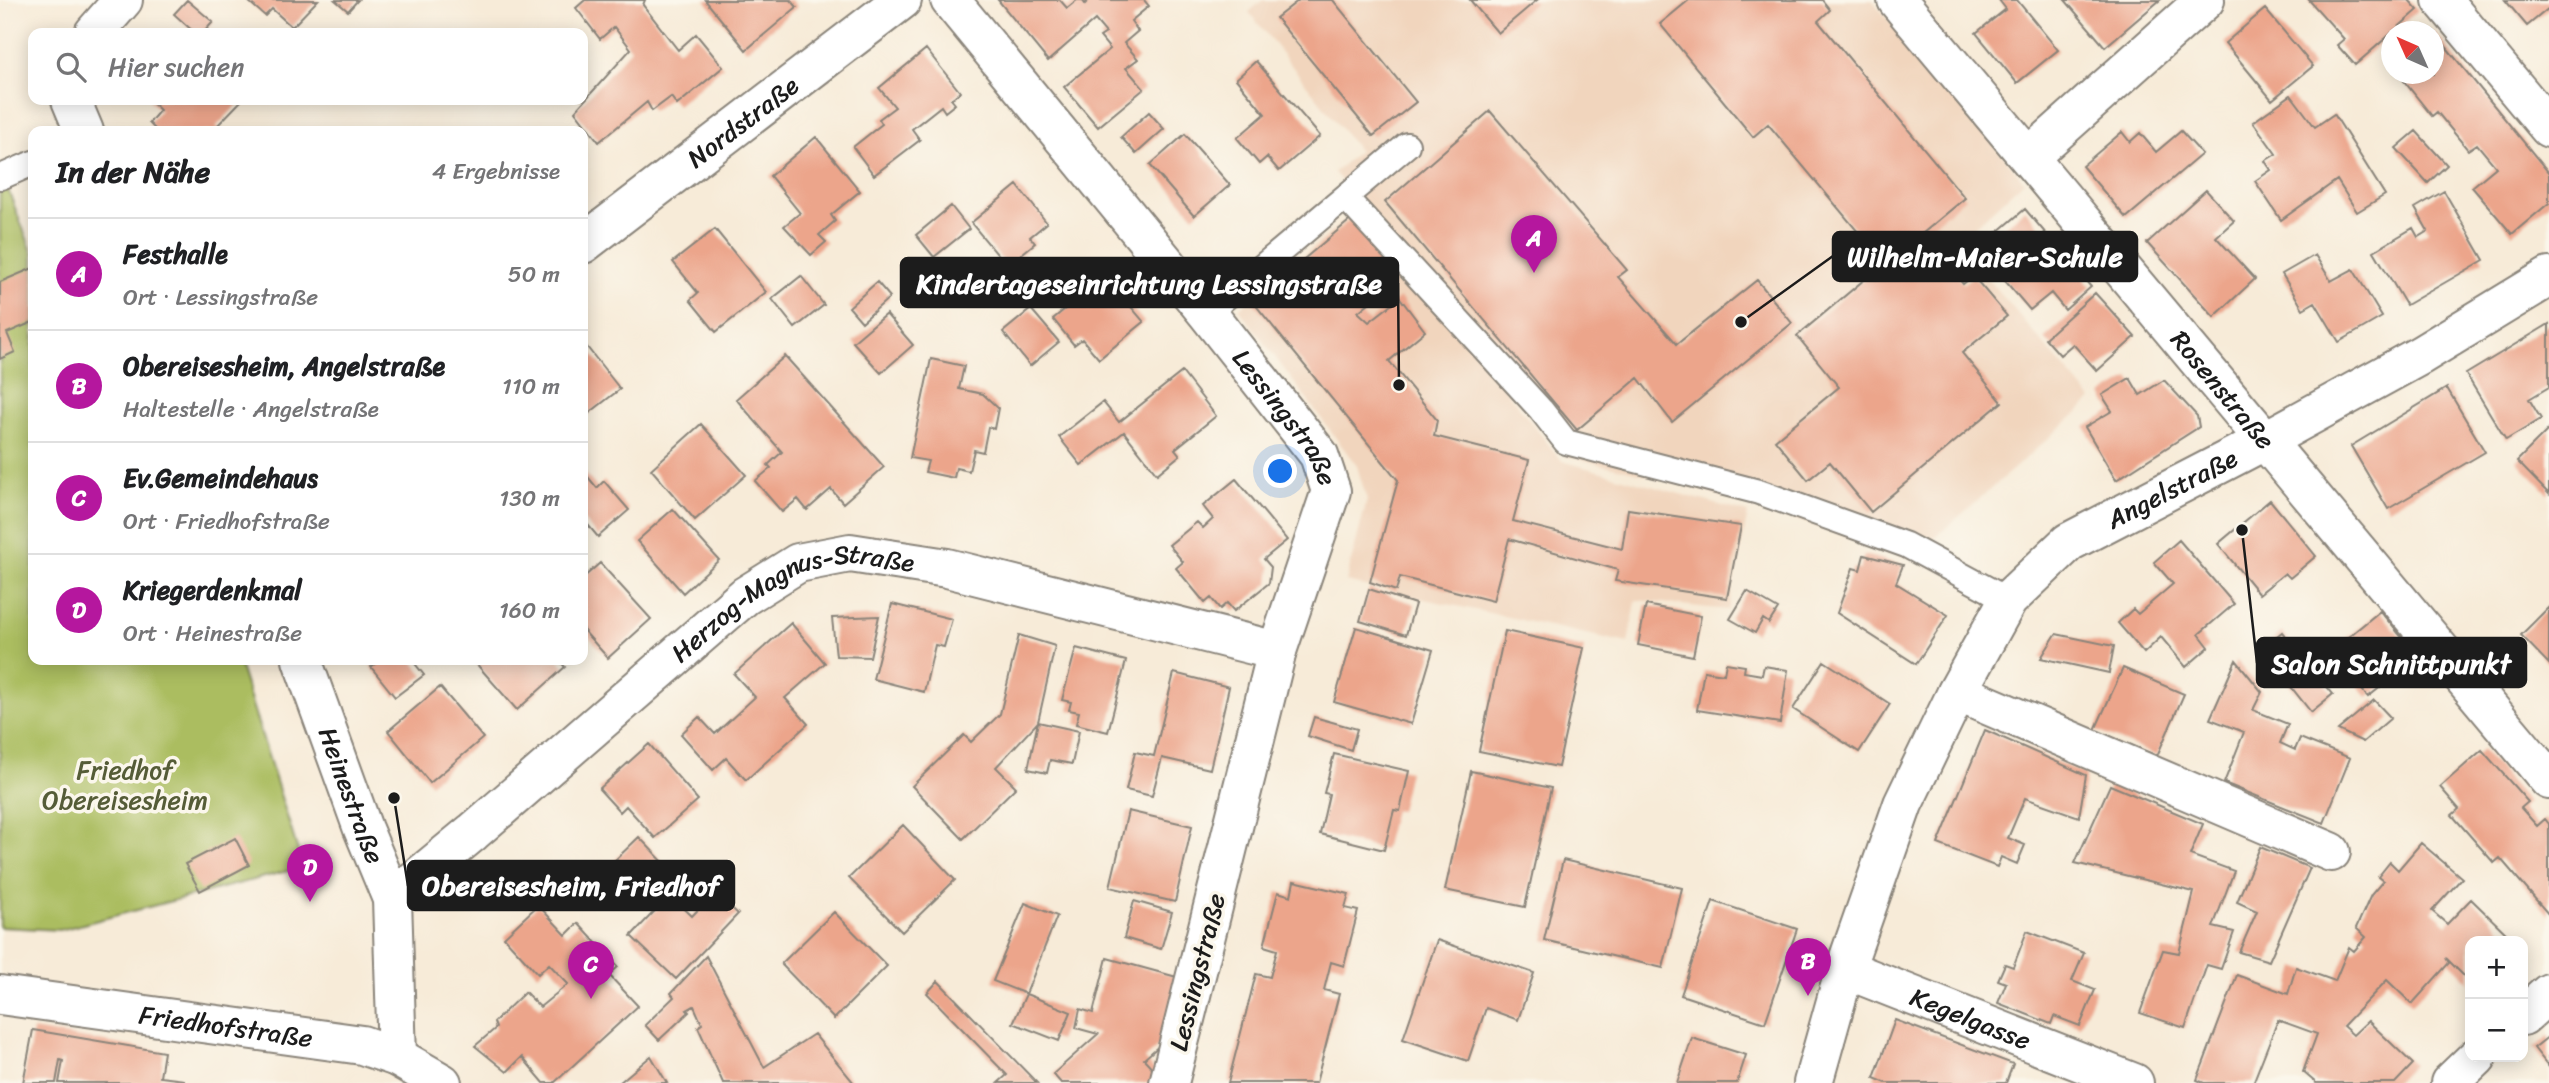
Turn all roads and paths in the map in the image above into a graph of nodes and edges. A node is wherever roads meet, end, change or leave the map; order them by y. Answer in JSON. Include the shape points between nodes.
{"nodes":[{"id":1,"x":123,"y":0,"type":"edge"},
{"id":2,"x":902,"y":0,"type":"edge"},
{"id":3,"x":950,"y":0,"type":"edge"},
{"id":4,"x":1897,"y":0,"type":"edge"},
{"id":5,"x":2205,"y":0,"type":"edge"},
{"id":6,"x":2442,"y":0,"type":"edge"},
{"id":7,"x":98,"y":28,"type":"edge"},
{"id":8,"x":73,"y":105,"type":"edge"},
{"id":9,"x":82,"y":126,"type":"edge"},
{"id":10,"x":2549,"y":128,"type":"edge"},
{"id":11,"x":1407,"y":145,"type":"dead end"},
{"id":12,"x":2030,"y":156,"type":"junction"},
{"id":13,"x":28,"y":165,"type":"edge"},
{"id":14,"x":1,"y":177,"type":"edge"},
{"id":15,"x":1346,"y":198,"type":"junction"},
{"id":16,"x":588,"y":240,"type":"edge"},
{"id":17,"x":2549,"y":277,"type":"edge"},
{"id":18,"x":1207,"y":313,"type":"junction"},
{"id":19,"x":2266,"y":440,"type":"junction"},
{"id":20,"x":2008,"y":600,"type":"junction"},
{"id":21,"x":1277,"y":652,"type":"junction"},
{"id":22,"x":304,"y":665,"type":"edge"},
{"id":23,"x":1957,"y":692,"type":"junction"},
{"id":24,"x":2549,"y":780,"type":"edge"},
{"id":25,"x":2331,"y":852,"type":"dead end"},
{"id":26,"x":392,"y":899,"type":"junction"},
{"id":27,"x":1845,"y":969,"type":"junction"},
{"id":28,"x":2549,"y":993,"type":"edge"},
{"id":29,"x":0,"y":995,"type":"edge"},
{"id":30,"x":2528,"y":1012,"type":"edge"},
{"id":31,"x":397,"y":1057,"type":"junction"},
{"id":32,"x":2472,"y":1062,"type":"edge"},
{"id":33,"x":442,"y":1083,"type":"edge"},
{"id":34,"x":1168,"y":1083,"type":"edge"},
{"id":35,"x":1813,"y":1083,"type":"edge"},
{"id":36,"x":2134,"y":1083,"type":"edge"},
{"id":37,"x":2451,"y":1083,"type":"edge"}],
"edges":[{"from":1,"to":7,"type":"street"},
{"from":2,"to":16,"type":"street","name":"Nordstraße"},
{"from":3,"to":18,"type":"street","name":"Lessingstraße"},
{"from":4,"to":12,"type":"street","name":"Rosenstraße"},
{"from":5,"to":12,"type":"street"},
{"from":6,"to":10,"type":"street"},
{"from":8,"to":9,"type":"street"},
{"from":11,"to":15,"type":"lane"},
{"from":12,"to":19,"type":"street","name":"Rosenstraße"},
{"from":13,"to":14,"type":"lane"},
{"from":15,"to":18,"type":"lane"},
{"from":15,"to":20,"type":"lane","via":[[1566,442],[1808,509],[1906,545]]},
{"from":17,"to":19,"type":"street","name":"Angelstraße","via":[[2421,355]]},
{"from":18,"to":21,"type":"street","name":"Lessingstraße","via":[[1319,455],[1331,491]]},
{"from":19,"to":20,"type":"street","name":"Angelstraße","via":[[2069,542]]},
{"from":19,"to":24,"type":"street","name":"Rosenstraße"},
{"from":20,"to":23,"type":"street","name":"Angelstraße"},
{"from":21,"to":26,"type":"street","name":"Herzog-Magnus-Straße","via":[[947,568],[850,553],[798,564],[745,596]]},
{"from":21,"to":34,"type":"street","name":"Lessingstraße"},
{"from":22,"to":26,"type":"street","name":"Heinestraße"},
{"from":23,"to":25,"type":"street"},
{"from":23,"to":27,"type":"street","name":"Angelstraße","via":[[1903,804]]},
{"from":26,"to":31,"type":"street","name":"Heinestraße"},
{"from":27,"to":35,"type":"street","name":"Angelstraße"},
{"from":27,"to":36,"type":"street","name":"Kegelgasse"},
{"from":28,"to":30,"type":"street"},
{"from":29,"to":31,"type":"street","name":"Friedhofstraße","via":[[362,1045]]},
{"from":31,"to":33,"type":"street","name":"Friedhofstraße"},
{"from":32,"to":37,"type":"street"}]}
